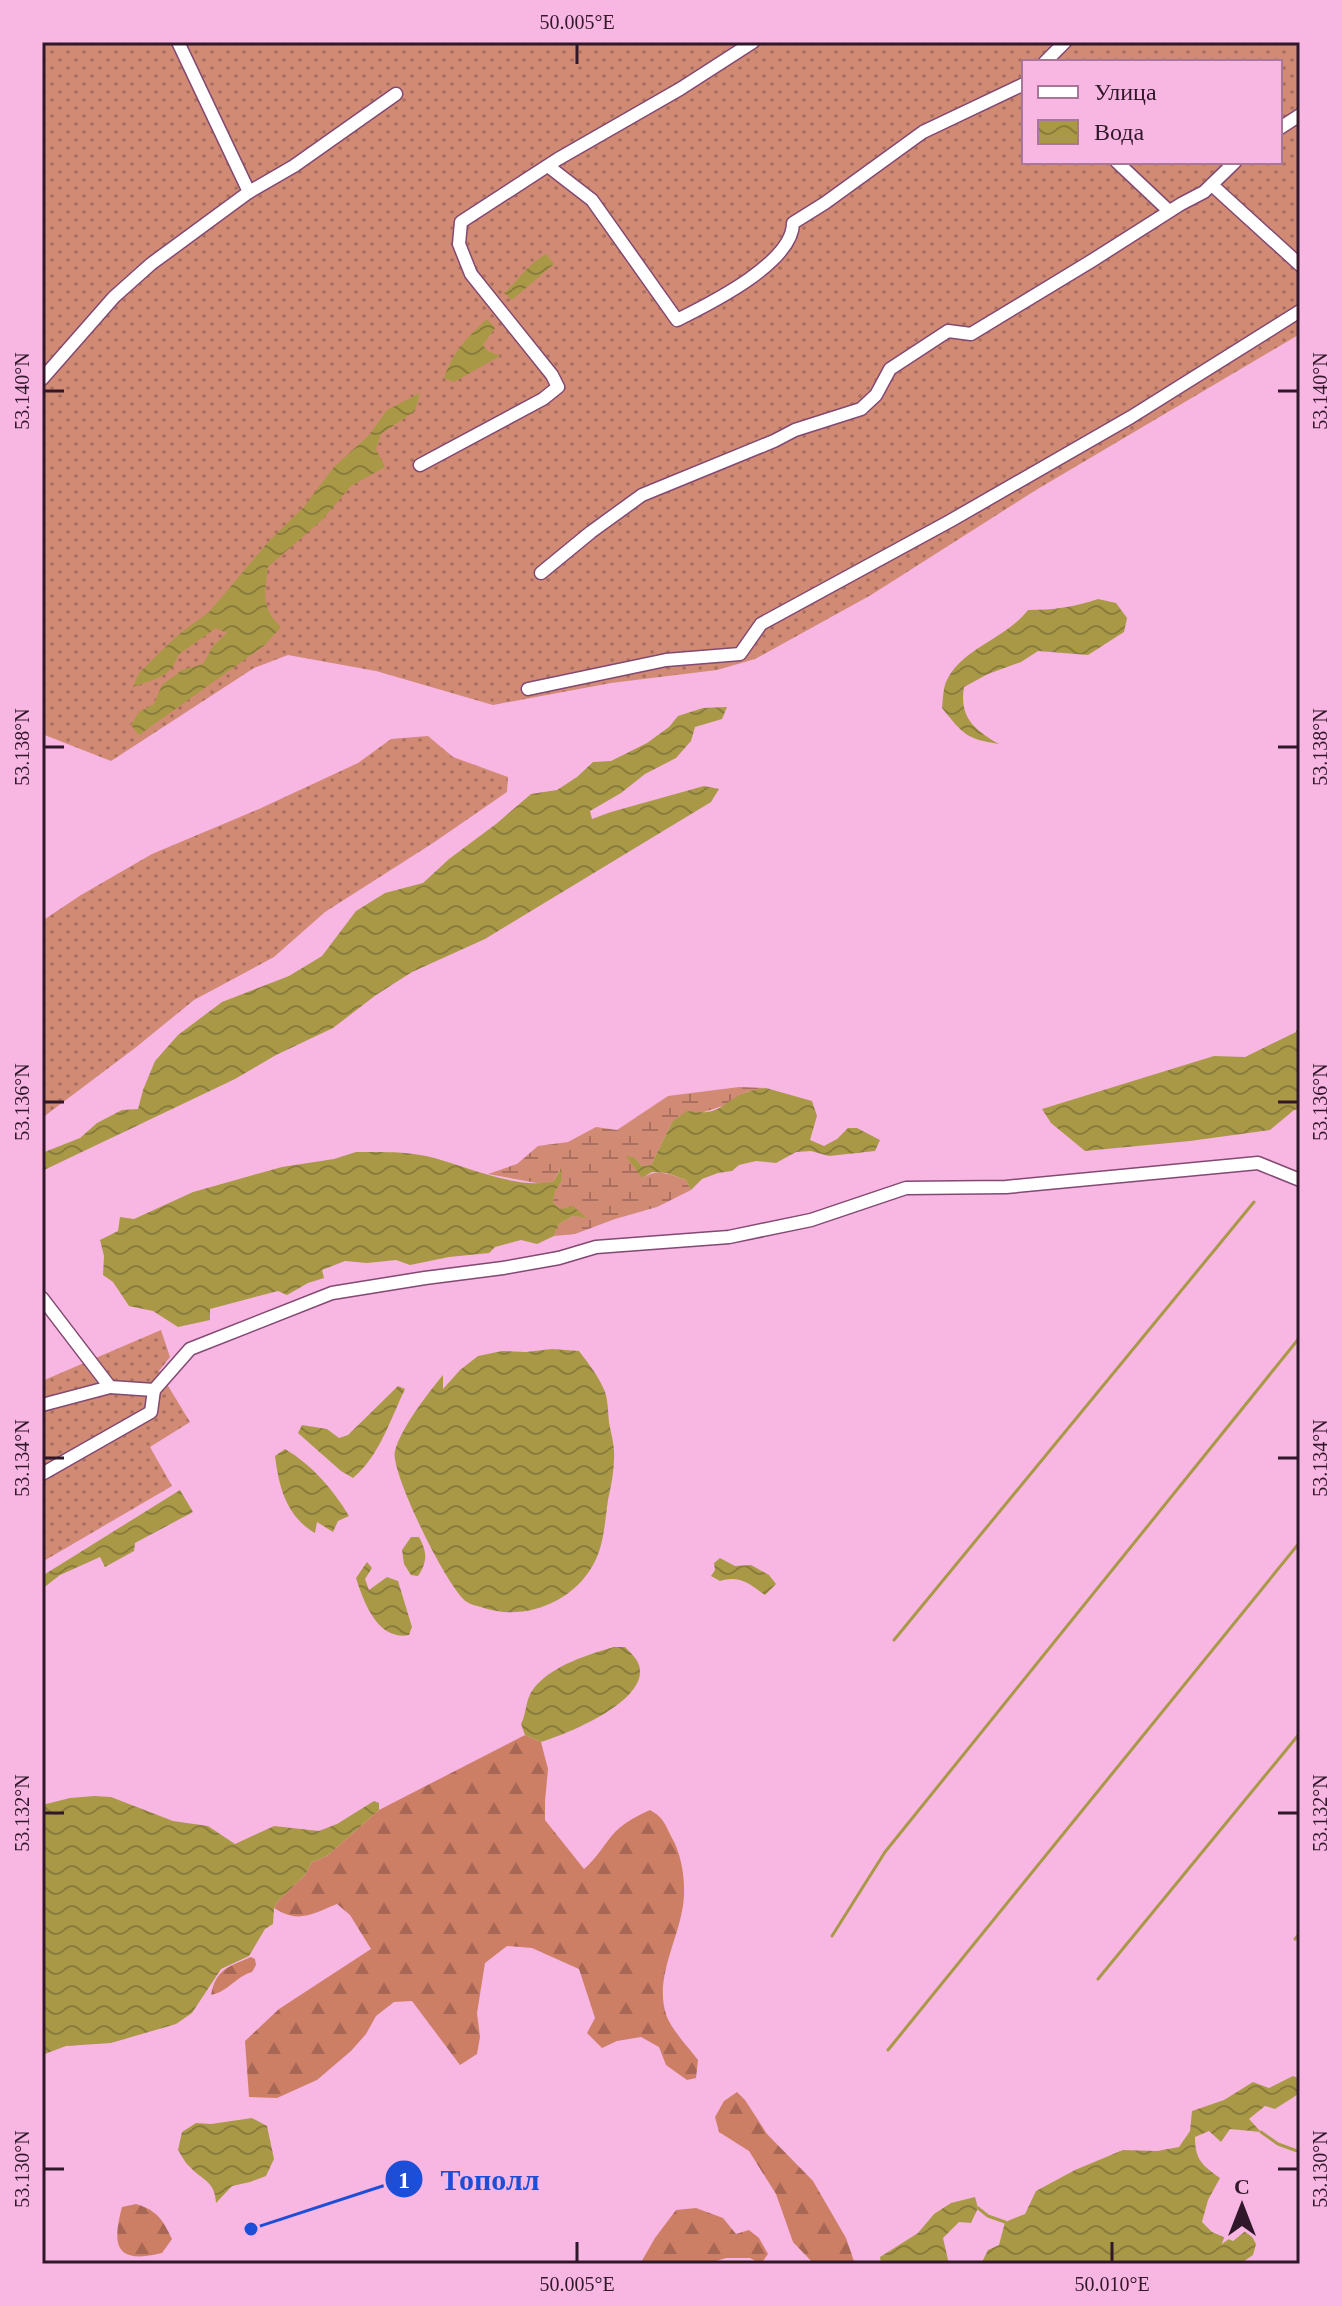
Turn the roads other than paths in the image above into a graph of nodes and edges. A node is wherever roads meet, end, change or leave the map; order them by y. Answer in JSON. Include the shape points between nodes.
{"nodes":[{"id":1,"x":178,"y":42,"type":"edge"},
{"id":2,"x":753,"y":42,"type":"edge"},
{"id":3,"x":1065,"y":42,"type":"edge"},
{"id":4,"x":1047,"y":60,"type":"edge"},
{"id":5,"x":1022,"y":85,"type":"edge"},
{"id":6,"x":396,"y":94,"type":"dead end"},
{"id":7,"x":1300,"y":115,"type":"edge"},
{"id":8,"x":1282,"y":127,"type":"edge"},
{"id":9,"x":1119,"y":164,"type":"edge"},
{"id":10,"x":1233,"y":164,"type":"edge"},
{"id":11,"x":548,"y":166,"type":"junction"},
{"id":12,"x":1212,"y":185,"type":"junction"},
{"id":13,"x":249,"y":192,"type":"junction"},
{"id":14,"x":1169,"y":211,"type":"junction"},
{"id":15,"x":1300,"y":265,"type":"edge"},
{"id":16,"x":1300,"y":311,"type":"edge"},
{"id":17,"x":42,"y":379,"type":"edge"},
{"id":18,"x":420,"y":465,"type":"dead end"},
{"id":19,"x":541,"y":573,"type":"dead end"},
{"id":20,"x":528,"y":689,"type":"dead end"},
{"id":21,"x":1300,"y":1180,"type":"edge"},
{"id":22,"x":42,"y":1298,"type":"edge"},
{"id":23,"x":110,"y":1387,"type":"junction"},
{"id":24,"x":154,"y":1390,"type":"junction"},
{"id":25,"x":42,"y":1405,"type":"edge"},
{"id":26,"x":42,"y":1474,"type":"edge"}],
"edges":[{"from":1,"to":13,"type":"street"},
{"from":2,"to":11,"type":"street"},
{"from":3,"to":4,"type":"street"},
{"from":5,"to":11,"type":"street","via":[[923,132],[793,223],[793,234],[774,258],[726,296],[677,320],[592,200]]},
{"from":6,"to":13,"type":"street"},
{"from":7,"to":8,"type":"street"},
{"from":9,"to":14,"type":"street"},
{"from":10,"to":12,"type":"street"},
{"from":11,"to":18,"type":"street","via":[[461,222],[459,244],[471,274],[558,387]]},
{"from":12,"to":14,"type":"street"},
{"from":12,"to":15,"type":"street"},
{"from":13,"to":17,"type":"street","via":[[114,297]]},
{"from":14,"to":19,"type":"street","via":[[971,334],[948,331],[890,369],[861,409],[795,430],[642,495]]},
{"from":16,"to":20,"type":"street","via":[[1131,417],[761,624],[740,654],[666,660]]},
{"from":21,"to":24,"type":"street","via":[[1258,1163],[1006,1187],[906,1188],[811,1220],[729,1237],[596,1247],[503,1268],[332,1293],[190,1349]]},
{"from":22,"to":23,"type":"street"},
{"from":23,"to":24,"type":"street"},
{"from":23,"to":25,"type":"street"},
{"from":24,"to":26,"type":"street","via":[[151,1412]]}]}
